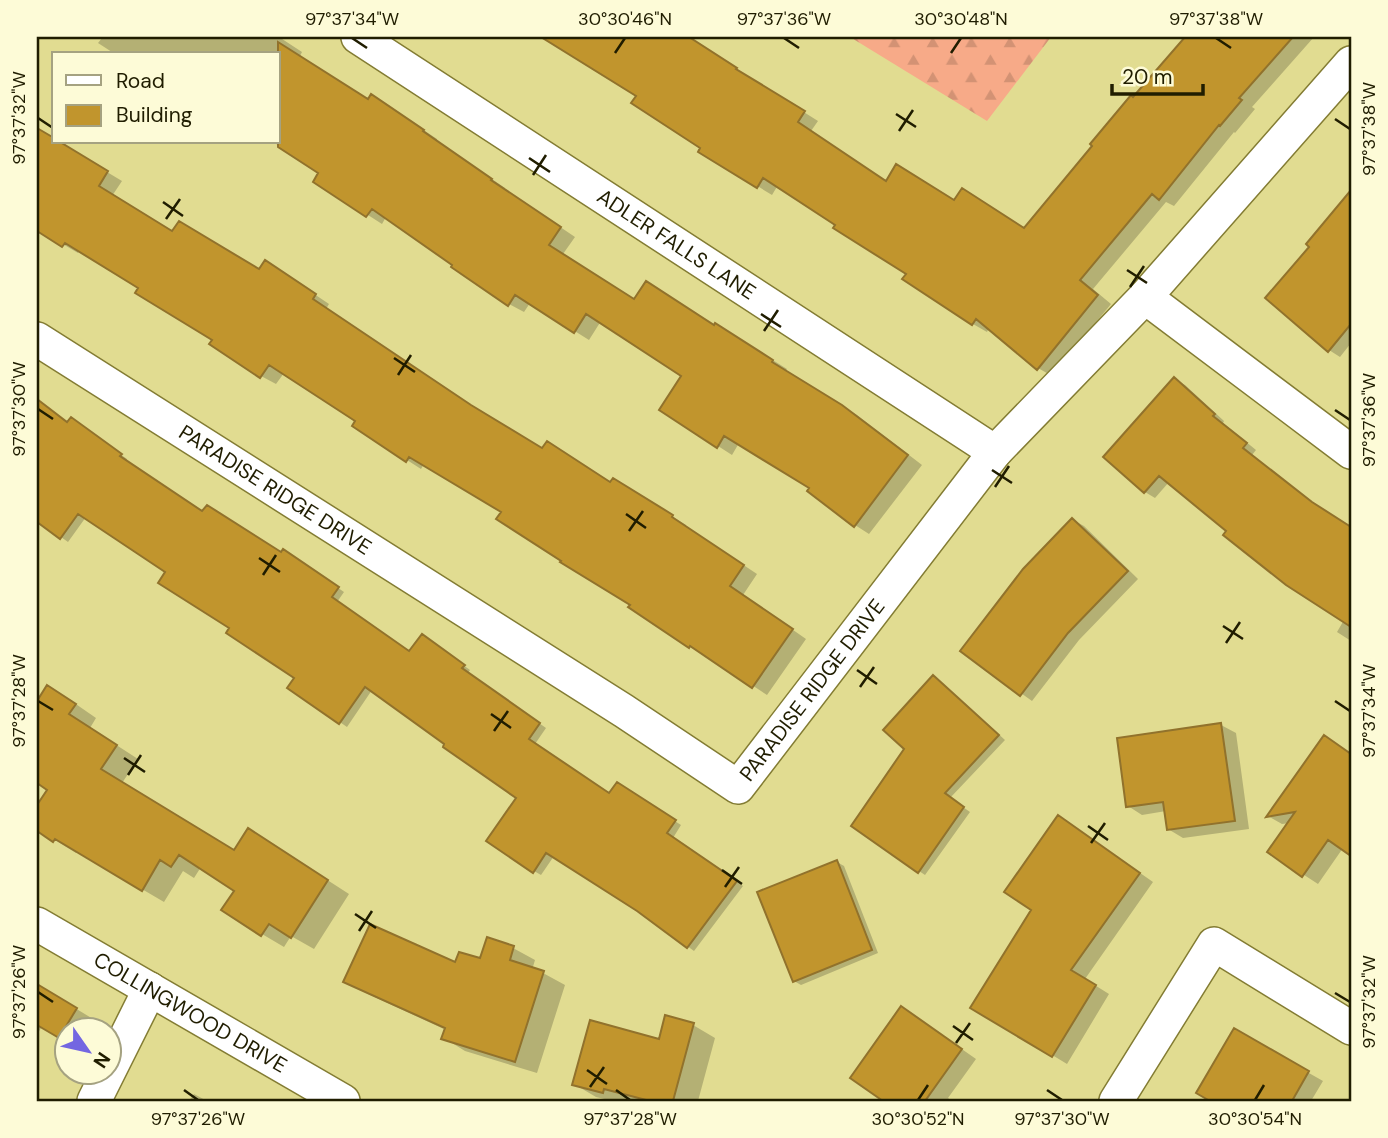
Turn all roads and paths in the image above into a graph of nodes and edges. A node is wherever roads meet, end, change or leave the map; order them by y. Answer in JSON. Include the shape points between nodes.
{"nodes":[{"id":1,"x":358,"y":37,"type":"edge"},
{"id":2,"x":1351,"y":62,"type":"edge"},
{"id":3,"x":1145,"y":297,"type":"junction"},
{"id":4,"x":37,"y":339,"type":"edge"},
{"id":5,"x":995,"y":452,"type":"junction"},
{"id":6,"x":1351,"y":452,"type":"edge"},
{"id":7,"x":37,"y":924,"type":"edge"},
{"id":8,"x":150,"y":989,"type":"junction"},
{"id":9,"x":1351,"y":1028,"type":"edge"},
{"id":10,"x":94,"y":1101,"type":"edge"},
{"id":11,"x":343,"y":1101,"type":"edge"},
{"id":12,"x":1116,"y":1101,"type":"edge"}],
"edges":[{"from":1,"to":5,"type":"street","name":"ADLER FALLS LANE"},
{"from":2,"to":3,"type":"street","name":"PARADISE RIDGE DRIVE"},
{"from":3,"to":5,"type":"street","name":"PARADISE RIDGE DRIVE"},
{"from":3,"to":6,"type":"street"},
{"from":4,"to":5,"type":"street","name":"PARADISE RIDGE DRIVE","via":[[738,787]]},
{"from":7,"to":8,"type":"street","name":"COLLINGWOOD DRIVE"},
{"from":8,"to":10,"type":"street"},
{"from":8,"to":11,"type":"street","name":"COLLINGWOOD DRIVE"},
{"from":9,"to":12,"type":"street","via":[[1214,944]]}]}
